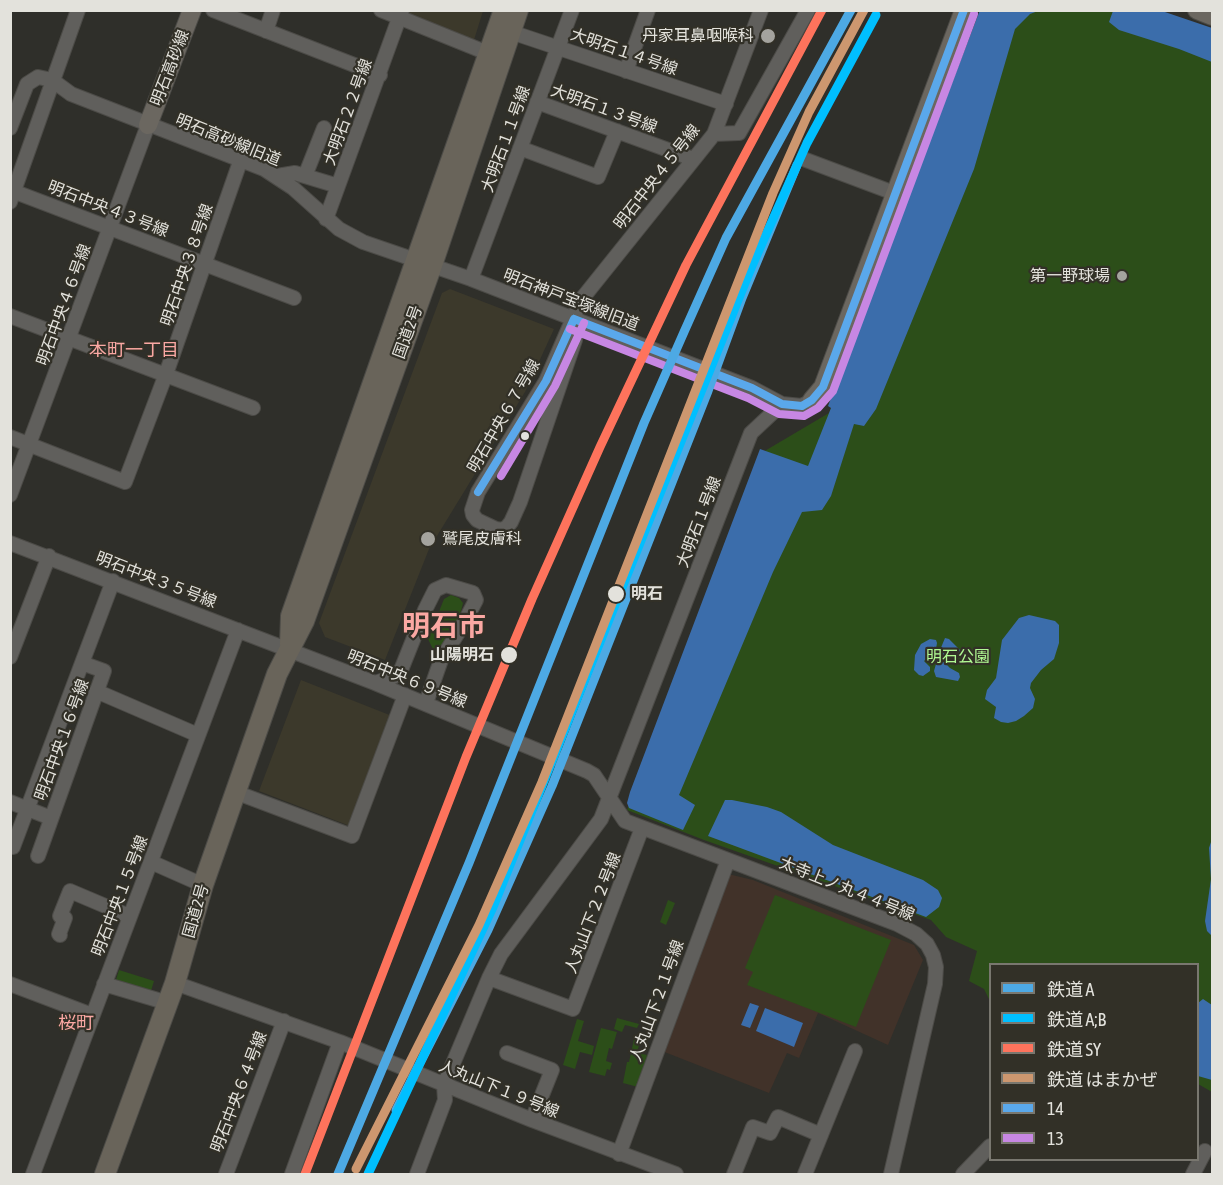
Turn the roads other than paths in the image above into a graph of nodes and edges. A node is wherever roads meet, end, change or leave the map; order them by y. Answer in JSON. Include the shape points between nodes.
{"nodes":[{"id":1,"x":78,"y":10,"type":"edge"},
{"id":2,"x":192,"y":10,"type":"edge"},
{"id":3,"x":213,"y":10,"type":"edge"},
{"id":4,"x":273,"y":10,"type":"edge"},
{"id":5,"x":381,"y":10,"type":"edge"},
{"id":6,"x":504,"y":10,"type":"edge"},
{"id":7,"x":518,"y":10,"type":"edge"},
{"id":8,"x":572,"y":10,"type":"edge"},
{"id":9,"x":648,"y":10,"type":"edge"},
{"id":10,"x":761,"y":10,"type":"edge"},
{"id":11,"x":808,"y":10,"type":"edge"},
{"id":12,"x":964,"y":10,"type":"edge"},
{"id":13,"x":1197,"y":10,"type":"edge"},
{"id":14,"x":401,"y":14,"type":"edge"},
{"id":15,"x":1212,"y":16,"type":"edge"},
{"id":16,"x":266,"y":31,"type":"junction"},
{"id":17,"x":511,"y":32,"type":"junction"},
{"id":18,"x":558,"y":47,"type":"junction"},
{"id":19,"x":490,"y":54,"type":"junction"},
{"id":20,"x":626,"y":71,"type":"junction"},
{"id":21,"x":380,"y":75,"type":"junction"},
{"id":22,"x":52,"y":80,"type":"junction"},
{"id":23,"x":537,"y":102,"type":"junction"},
{"id":24,"x":726,"y":104,"type":"junction"},
{"id":25,"x":148,"y":125,"type":"junction"},
{"id":26,"x":10,"y":128,"type":"edge"},
{"id":27,"x":324,"y":128,"type":"dead end"},
{"id":28,"x":617,"y":131,"type":"junction"},
{"id":29,"x":714,"y":134,"type":"junction"},
{"id":30,"x":520,"y":148,"type":"junction"},
{"id":31,"x":241,"y":159,"type":"junction"},
{"id":32,"x":693,"y":159,"type":"junction"},
{"id":33,"x":806,"y":160,"type":"dead end"},
{"id":34,"x":277,"y":176,"type":"junction"},
{"id":35,"x":304,"y":176,"type":"junction"},
{"id":36,"x":338,"y":186,"type":"junction"},
{"id":37,"x":12,"y":194,"type":"edge"},
{"id":38,"x":894,"y":194,"type":"junction"},
{"id":39,"x":326,"y":219,"type":"junction"},
{"id":40,"x":110,"y":228,"type":"junction"},
{"id":41,"x":425,"y":262,"type":"junction"},
{"id":42,"x":205,"y":264,"type":"junction"},
{"id":43,"x":471,"y":279,"type":"junction"},
{"id":44,"x":294,"y":298,"type":"dead end"},
{"id":45,"x":10,"y":316,"type":"edge"},
{"id":46,"x":574,"y":319,"type":"junction"},
{"id":47,"x":70,"y":338,"type":"junction"},
{"id":48,"x":166,"y":374,"type":"junction"},
{"id":49,"x":812,"y":400,"type":"joint"},
{"id":50,"x":782,"y":404,"type":"junction"},
{"id":51,"x":531,"y":405,"type":"junction"},
{"id":52,"x":253,"y":408,"type":"dead end"},
{"id":53,"x":549,"y":417,"type":"junction"},
{"id":54,"x":10,"y":437,"type":"edge"},
{"id":55,"x":30,"y":444,"type":"junction"},
{"id":56,"x":10,"y":495,"type":"edge"},
{"id":57,"x":10,"y":543,"type":"edge"},
{"id":58,"x":49,"y":556,"type":"junction"},
{"id":59,"x":113,"y":581,"type":"junction"},
{"id":60,"x":238,"y":630,"type":"junction"},
{"id":61,"x":290,"y":650,"type":"junction"},
{"id":62,"x":10,"y":657,"type":"edge"},
{"id":63,"x":82,"y":663,"type":"junction"},
{"id":64,"x":375,"y":683,"type":"junction"},
{"id":65,"x":96,"y":692,"type":"junction"},
{"id":66,"x":405,"y":695,"type":"junction"},
{"id":67,"x":426,"y":703,"type":"junction"},
{"id":68,"x":198,"y":735,"type":"junction"},
{"id":69,"x":235,"y":792,"type":"junction"},
{"id":70,"x":609,"y":795,"type":"junction"},
{"id":71,"x":10,"y":802,"type":"edge"},
{"id":72,"x":27,"y":808,"type":"junction"},
{"id":73,"x":51,"y":818,"type":"junction"},
{"id":74,"x":642,"y":828,"type":"junction"},
{"id":75,"x":12,"y":846,"type":"edge"},
{"id":76,"x":38,"y":856,"type":"dead end"},
{"id":77,"x":728,"y":860,"type":"junction"},
{"id":78,"x":151,"y":862,"type":"junction"},
{"id":79,"x":203,"y":885,"type":"junction"},
{"id":80,"x":129,"y":916,"type":"junction"},
{"id":81,"x":60,"y":935,"type":"dead end"},
{"id":82,"x":489,"y":978,"type":"junction"},
{"id":83,"x":175,"y":983,"type":"junction"},
{"id":84,"x":10,"y":984,"type":"edge"},
{"id":85,"x":104,"y":984,"type":"junction"},
{"id":86,"x":168,"y":1003,"type":"junction"},
{"id":87,"x":92,"y":1015,"type":"junction"},
{"id":88,"x":284,"y":1021,"type":"junction"},
{"id":89,"x":340,"y":1042,"type":"junction"},
{"id":90,"x":855,"y":1051,"type":"dead end"},
{"id":91,"x":507,"y":1053,"type":"dead end"},
{"id":92,"x":444,"y":1085,"type":"junction"},
{"id":93,"x":532,"y":1120,"type":"junction"},
{"id":94,"x":821,"y":1135,"type":"junction"},
{"id":95,"x":989,"y":1147,"type":"edge"},
{"id":96,"x":1205,"y":1151,"type":"edge"},
{"id":97,"x":619,"y":1154,"type":"junction"},
{"id":98,"x":33,"y":1174,"type":"edge"},
{"id":99,"x":105,"y":1174,"type":"edge"},
{"id":100,"x":226,"y":1174,"type":"edge"},
{"id":101,"x":292,"y":1174,"type":"edge"},
{"id":102,"x":417,"y":1174,"type":"edge"},
{"id":103,"x":676,"y":1174,"type":"edge"},
{"id":104,"x":734,"y":1174,"type":"edge"},
{"id":105,"x":805,"y":1174,"type":"edge"},
{"id":106,"x":891,"y":1174,"type":"edge"},
{"id":107,"x":963,"y":1174,"type":"edge"},
{"id":108,"x":1192,"y":1174,"type":"edge"}],
"edges":[{"from":1,"to":22,"type":"street"},
{"from":2,"to":25,"type":"main road","name":"明石高砂線"},
{"from":3,"to":16,"type":"street"},
{"from":4,"to":16,"type":"street"},
{"from":5,"to":14,"type":"street"},
{"from":6,"to":19,"type":"highway","name":"国道2号"},
{"from":7,"to":17,"type":"highway","name":"国道2号"},
{"from":8,"to":18,"type":"street","name":"大明石１１号線"},
{"from":9,"to":20,"type":"street"},
{"from":10,"to":24,"type":"street","name":"明石中央４５号線"},
{"from":11,"to":29,"type":"street","via":[[739,133]]},
{"from":12,"to":38,"type":"main road"},
{"from":13,"to":15,"type":"main road"},
{"from":14,"to":19,"type":"street"},
{"from":14,"to":21,"type":"street","name":"大明石２２号線"},
{"from":16,"to":21,"type":"street"},
{"from":17,"to":18,"type":"street","name":"大明石１４号線"},
{"from":17,"to":41,"type":"highway","name":"国道2号"},
{"from":18,"to":20,"type":"street","name":"大明石１４号線"},
{"from":18,"to":23,"type":"street","name":"大明石１１号線"},
{"from":19,"to":41,"type":"highway","name":"国道2号"},
{"from":20,"to":24,"type":"street","name":"大明石１４号線"},
{"from":21,"to":36,"type":"street","name":"大明石２２号線"},
{"from":22,"to":25,"type":"street","name":"明石高砂線旧道","via":[[71,94]]},
{"from":22,"to":26,"type":"street","via":[[38,77],[27,84]]},
{"from":22,"to":37,"type":"street"},
{"from":23,"to":28,"type":"street","name":"大明石１３号線"},
{"from":23,"to":30,"type":"street","name":"大明石１１号線"},
{"from":24,"to":29,"type":"street","name":"明石中央４５号線"},
{"from":25,"to":31,"type":"street","name":"明石高砂線旧道"},
{"from":25,"to":40,"type":"street","name":"明石中央４６号線"},
{"from":27,"to":35,"type":"street"},
{"from":28,"to":30,"type":"street","via":[[598,177]]},
{"from":28,"to":32,"type":"street","name":"大明石１３号線"},
{"from":29,"to":32,"type":"street","name":"明石中央４５号線"},
{"from":30,"to":43,"type":"street","name":"大明石１１号線"},
{"from":31,"to":34,"type":"street","name":"明石高砂線旧道"},
{"from":31,"to":42,"type":"street","name":"明石中央３８号線"},
{"from":32,"to":46,"type":"street","name":"明石中央４５号線","via":[[580,300]]},
{"from":33,"to":38,"type":"street"},
{"from":34,"to":35,"type":"street"},
{"from":34,"to":39,"type":"street","name":"明石高砂線旧道"},
{"from":35,"to":36,"type":"street"},
{"from":36,"to":39,"type":"street","name":"大明石２２号線"},
{"from":37,"to":40,"type":"street","name":"明石中央４３号線"},
{"from":38,"to":49,"type":"main road","via":[[823,387]]},
{"from":39,"to":41,"type":"street","name":"明石高砂線旧道","via":[[363,242]]},
{"from":40,"to":42,"type":"street","name":"明石中央４３号線"},
{"from":40,"to":47,"type":"street","name":"明石中央４６号線"},
{"from":41,"to":43,"type":"street","name":"明石神戸宝塚線旧道"},
{"from":41,"to":61,"type":"highway","name":"国道2号","via":[[304,621]]},
{"from":42,"to":44,"type":"street","name":"明石中央４３号線"},
{"from":42,"to":48,"type":"street","name":"明石中央３８号線"},
{"from":43,"to":46,"type":"street","name":"明石神戸宝塚線旧道"},
{"from":45,"to":47,"type":"street"},
{"from":46,"to":50,"type":"street","name":"明石神戸宝塚線旧道","via":[[752,388]]},
{"from":46,"to":51,"type":"street","name":"明石中央６７号線"},
{"from":46,"to":53,"type":"street","name":"明石中央６７号線","via":[[575,340]]},
{"from":47,"to":48,"type":"street"},
{"from":47,"to":55,"type":"street","name":"明石中央４６号線"},
{"from":48,"to":52,"type":"street"},
{"from":48,"to":55,"type":"street","name":"明石中央３８号線","via":[[125,482]]},
{"from":49,"to":50,"type":"street","via":[[802,406]]},
{"from":50,"to":70,"type":"street","name":"大明石１号線","via":[[751,433]]},
{"from":51,"to":53,"type":"street","via":[[541,403]]},
{"from":51,"to":53,"type":"street","name":"明石中央６７号線","via":[[478,492],[472,510],[477,520],[502,530],[511,522]]},
{"from":54,"to":55,"type":"street"},
{"from":55,"to":56,"type":"street","name":"明石中央４６号線"},
{"from":57,"to":58,"type":"street","name":"明石中央３５号線"},
{"from":58,"to":59,"type":"street","name":"明石中央３５号線"},
{"from":58,"to":62,"type":"street"},
{"from":59,"to":60,"type":"street","name":"明石中央３５号線"},
{"from":59,"to":63,"type":"street","name":"明石中央１６号線"},
{"from":60,"to":61,"type":"street","name":"明石中央３５号線"},
{"from":60,"to":68,"type":"street","name":"明石中央１５号線"},
{"from":61,"to":64,"type":"street","name":"明石中央６９号線"},
{"from":61,"to":69,"type":"highway","name":"国道2号","via":[[277,674]]},
{"from":63,"to":65,"type":"street","name":"明石中央１６号線","via":[[104,671]]},
{"from":63,"to":72,"type":"street"},
{"from":64,"to":66,"type":"street","name":"明石中央６９号線"},
{"from":64,"to":67,"type":"street","via":[[401,670],[435,590],[446,585],[472,593],[476,600],[441,660]]},
{"from":65,"to":68,"type":"street"},
{"from":65,"to":73,"type":"street","name":"明石中央１６号線"},
{"from":66,"to":67,"type":"street","name":"明石中央６９号線"},
{"from":66,"to":69,"type":"street","via":[[352,836]]},
{"from":67,"to":70,"type":"street","name":"明石中央６９号線","via":[[587,771]]},
{"from":68,"to":78,"type":"street","name":"明石中央１５号線"},
{"from":69,"to":79,"type":"highway","name":"国道2号"},
{"from":70,"to":74,"type":"street","name":"太寺上ノ丸４４号線","via":[[625,821]]},
{"from":70,"to":82,"type":"street","name":"大明石１号線","via":[[601,819],[501,954]]},
{"from":71,"to":72,"type":"street"},
{"from":72,"to":73,"type":"street"},
{"from":72,"to":75,"type":"street"},
{"from":73,"to":76,"type":"street","name":"明石中央１６号線"},
{"from":74,"to":77,"type":"street","name":"太寺上ノ丸４４号線"},
{"from":74,"to":82,"type":"street","name":"人丸山下２２号線","via":[[573,1009]]},
{"from":77,"to":97,"type":"street","name":"人丸山下２１号線"},
{"from":77,"to":106,"type":"street","name":"太寺上ノ丸４４号線","via":[[897,924],[927,944],[936,967],[935,984]]},
{"from":78,"to":79,"type":"street"},
{"from":78,"to":80,"type":"street","name":"明石中央１５号線"},
{"from":79,"to":83,"type":"highway","name":"国道2号"},
{"from":80,"to":81,"type":"street","via":[[70,891],[60,916],[65,918]]},
{"from":80,"to":85,"type":"street","name":"明石中央１５号線"},
{"from":82,"to":92,"type":"street","name":"大明石１号線"},
{"from":83,"to":86,"type":"highway","name":"国道2号"},
{"from":83,"to":88,"type":"street","name":"人丸山下１９号線"},
{"from":84,"to":87,"type":"street"},
{"from":85,"to":86,"type":"street"},
{"from":85,"to":87,"type":"street","name":"明石中央１５号線"},
{"from":86,"to":99,"type":"highway","name":"国道2号"},
{"from":87,"to":98,"type":"street","name":"明石中央１５号線"},
{"from":88,"to":89,"type":"street","name":"人丸山下１９号線"},
{"from":88,"to":100,"type":"street","name":"明石中央６４号線"},
{"from":89,"to":92,"type":"street","name":"人丸山下１９号線"},
{"from":89,"to":101,"type":"street"},
{"from":90,"to":94,"type":"street"},
{"from":91,"to":93,"type":"street","via":[[552,1070]]},
{"from":92,"to":93,"type":"street","name":"人丸山下１９号線"},
{"from":92,"to":102,"type":"street","name":"大明石１号線","via":[[445,1100]]},
{"from":93,"to":97,"type":"street","name":"人丸山下１９号線"},
{"from":94,"to":104,"type":"street","via":[[778,1117],[770,1133],[753,1127]]},
{"from":94,"to":105,"type":"street"},
{"from":95,"to":107,"type":"street"},
{"from":96,"to":108,"type":"street"},
{"from":97,"to":103,"type":"street","name":"人丸山下１９号線"}]}
